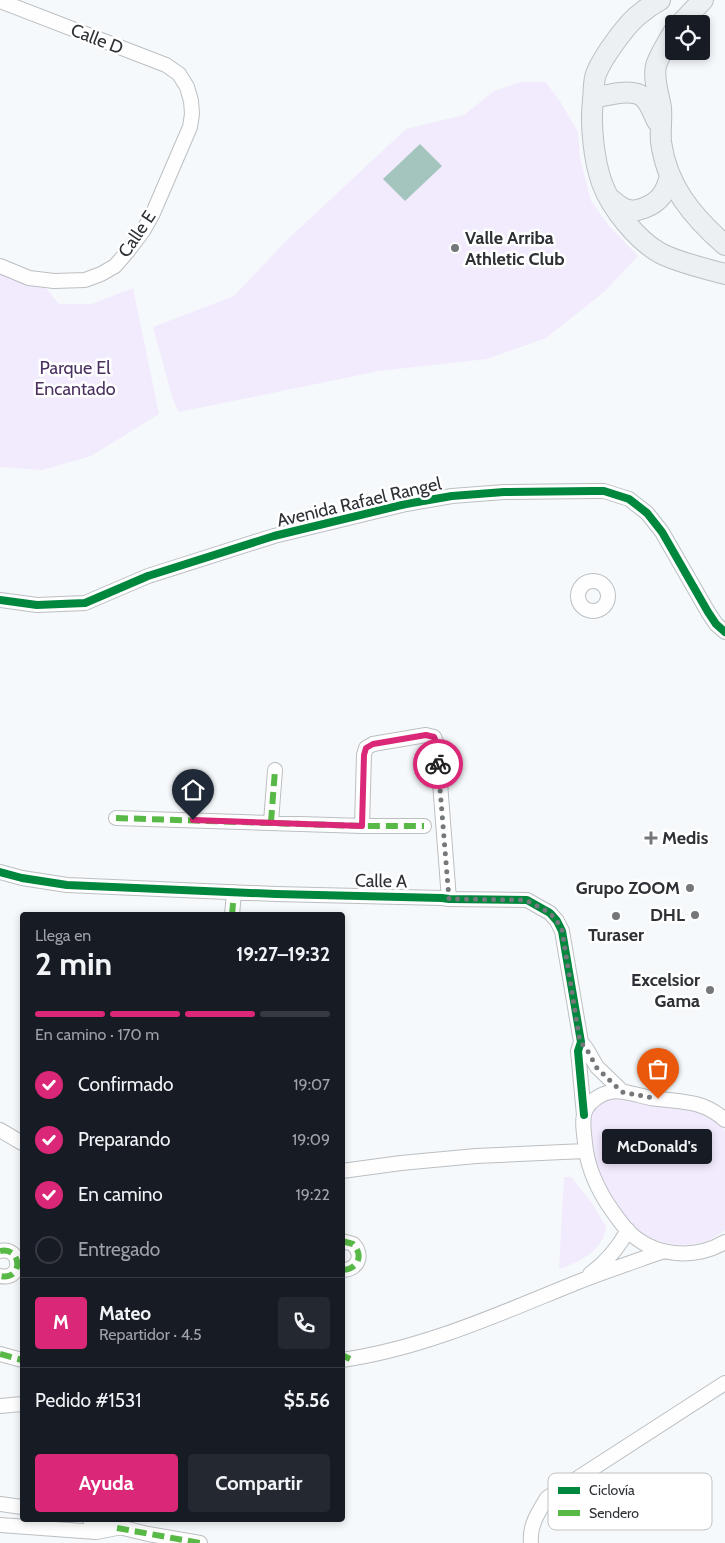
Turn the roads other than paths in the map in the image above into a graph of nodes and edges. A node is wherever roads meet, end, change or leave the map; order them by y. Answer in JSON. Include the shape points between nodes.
{"nodes":[{"id":1,"x":660,"y":0,"type":"edge"},
{"id":2,"x":703,"y":0,"type":"edge"},
{"id":3,"x":0,"y":1,"type":"edge"},
{"id":4,"x":689,"y":15,"type":"edge"},
{"id":5,"x":665,"y":48,"type":"edge"},
{"id":6,"x":187,"y":87,"type":"joint"},
{"id":7,"x":593,"y":98,"type":"junction"},
{"id":8,"x":660,"y":130,"type":"junction"},
{"id":9,"x":670,"y":176,"type":"junction"},
{"id":10,"x":610,"y":199,"type":"junction"},
{"id":11,"x":725,"y":245,"type":"edge"},
{"id":12,"x":0,"y":266,"type":"edge"},
{"id":13,"x":725,"y":274,"type":"edge"},
{"id":14,"x":0,"y":600,"type":"edge"},
{"id":15,"x":725,"y":632,"type":"edge"},
{"id":16,"x":275,"y":770,"type":"dead end"},
{"id":17,"x":116,"y":818,"type":"dead end"},
{"id":18,"x":271,"y":822,"type":"junction"},
{"id":19,"x":362,"y":826,"type":"junction"},
{"id":20,"x":424,"y":826,"type":"dead end"},
{"id":21,"x":0,"y":872,"type":"edge"},
{"id":22,"x":234,"y":892,"type":"junction"},
{"id":23,"x":449,"y":899,"type":"junction"},
{"id":24,"x":232,"y":912,"type":"edge"},
{"id":25,"x":580,"y":1042,"type":"junction"},
{"id":26,"x":622,"y":1092,"type":"junction"},
{"id":27,"x":584,"y":1116,"type":"junction"},
{"id":28,"x":725,"y":1120,"type":"edge"},
{"id":29,"x":0,"y":1130,"type":"edge"},
{"id":30,"x":20,"y":1142,"type":"edge"},
{"id":31,"x":586,"y":1151,"type":"junction"},
{"id":32,"x":345,"y":1171,"type":"edge"},
{"id":33,"x":628,"y":1230,"type":"junction"},
{"id":34,"x":345,"y":1242,"type":"edge"},
{"id":35,"x":725,"y":1242,"type":"edge"},
{"id":36,"x":0,"y":1251,"type":"edge"},
{"id":37,"x":664,"y":1251,"type":"junction"},
{"id":38,"x":345,"y":1270,"type":"edge"},
{"id":39,"x":0,"y":1276,"type":"edge"},
{"id":40,"x":580,"y":1282,"type":"junction"},
{"id":41,"x":0,"y":1354,"type":"edge"},
{"id":42,"x":345,"y":1358,"type":"edge"},
{"id":43,"x":20,"y":1359,"type":"edge"},
{"id":44,"x":725,"y":1383,"type":"edge"},
{"id":45,"x":20,"y":1404,"type":"edge"},
{"id":46,"x":0,"y":1406,"type":"edge"},
{"id":47,"x":586,"y":1473,"type":"edge"},
{"id":48,"x":548,"y":1497,"type":"edge"},
{"id":49,"x":0,"y":1504,"type":"edge"},
{"id":50,"x":20,"y":1507,"type":"edge"},
{"id":51,"x":97,"y":1522,"type":"edge"},
{"id":52,"x":0,"y":1525,"type":"edge"},
{"id":53,"x":117,"y":1528,"type":"junction"},
{"id":54,"x":200,"y":1543,"type":"edge"},
{"id":55,"x":531,"y":1543,"type":"edge"}],
"edges":[{"from":1,"to":7,"type":"street","via":[[639,14],[616,41],[596,75]]},
{"from":2,"to":4,"type":"street"},
{"from":3,"to":6,"type":"street","name":"Calle D","via":[[166,65],[179,74]]},
{"from":5,"to":8,"type":"street","via":[[656,65]]},
{"from":6,"to":12,"type":"street","name":"Calle E","via":[[192,114],[178,158],[143,232],[115,266],[85,280],[70,281],[29,278]]},
{"from":7,"to":8,"type":"street","via":[[626,93],[642,96]]},
{"from":7,"to":10,"type":"street","via":[[595,153],[601,181]]},
{"from":8,"to":9,"type":"street"},
{"from":9,"to":10,"type":"street","via":[[658,201],[650,206],[635,211]]},
{"from":9,"to":11,"type":"street","via":[[680,196]]},
{"from":10,"to":13,"type":"street","via":[[620,216],[659,252]]},
{"from":14,"to":15,"type":"street","name":"Avenida Rafael Rangel","via":[[37,605],[85,603],[148,576],[274,536],[406,504],[452,496],[604,491],[629,499],[647,513],[662,532],[708,612]]},
{"from":16,"to":18,"type":"street"},
{"from":17,"to":18,"type":"street"},
{"from":18,"to":19,"type":"street"},
{"from":19,"to":20,"type":"street"},
{"from":19,"to":23,"type":"street","via":[[366,748],[426,735],[434,737]]},
{"from":21,"to":22,"type":"street","name":"Calle A","via":[[66,885]]},
{"from":22,"to":23,"type":"street","name":"Calle A"},
{"from":22,"to":24,"type":"street"},
{"from":23,"to":25,"type":"street","name":"Calle A","via":[[526,900],[550,913],[562,930]]},
{"from":25,"to":26,"type":"street","name":"Calle A","via":[[597,1068]]},
{"from":25,"to":27,"type":"street","name":"Calle A"},
{"from":26,"to":27,"type":"street","via":[[602,1095],[586,1108]]},
{"from":26,"to":28,"type":"street","via":[[684,1100],[706,1107]]},
{"from":27,"to":31,"type":"street","name":"Calle A"},
{"from":29,"to":30,"type":"street"},
{"from":31,"to":32,"type":"street","via":[[476,1156]]},
{"from":31,"to":33,"type":"street","name":"Calle A","via":[[598,1188]]},
{"from":33,"to":37,"type":"street","name":"Calle A"},
{"from":33,"to":40,"type":"street","via":[[610,1256]]},
{"from":34,"to":38,"type":"street","via":[[353,1244],[359,1258],[354,1267]]},
{"from":35,"to":37,"type":"street","via":[[702,1252]]},
{"from":36,"to":39,"type":"street","via":[[14,1254],[18,1264],[14,1273]]},
{"from":37,"to":40,"type":"street"},
{"from":40,"to":42,"type":"street","via":[[427,1340],[392,1351]]},
{"from":41,"to":43,"type":"street"},
{"from":44,"to":47,"type":"street"},
{"from":45,"to":46,"type":"street"},
{"from":48,"to":55,"type":"street","via":[[530,1532]]},
{"from":49,"to":50,"type":"street"},
{"from":51,"to":53,"type":"street"},
{"from":52,"to":53,"type":"street","via":[[96,1532]]},
{"from":53,"to":54,"type":"street"}]}
